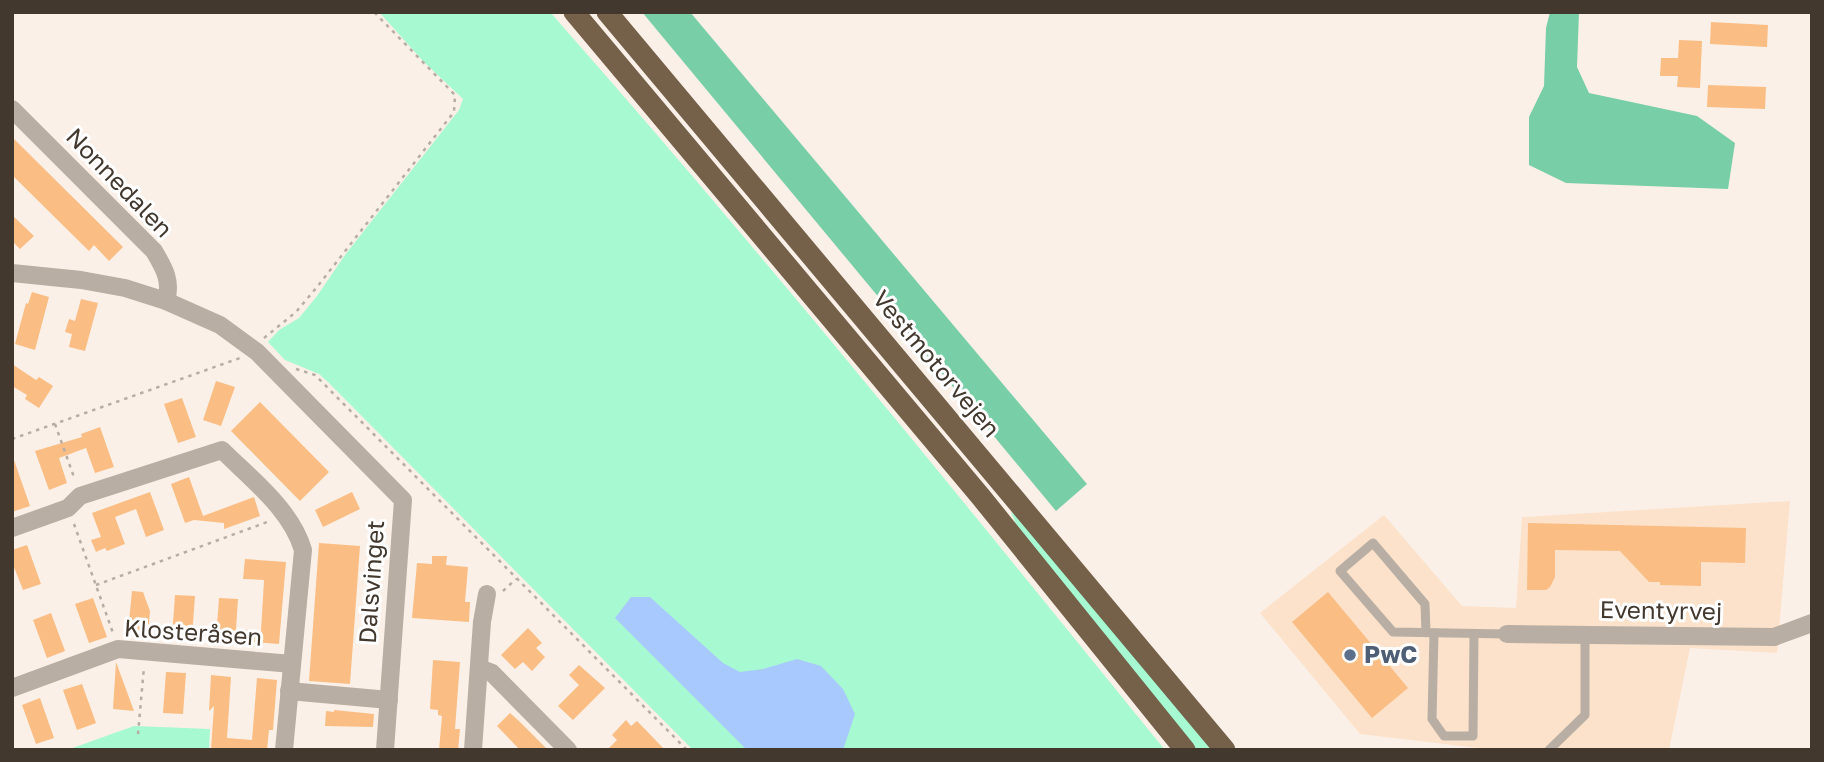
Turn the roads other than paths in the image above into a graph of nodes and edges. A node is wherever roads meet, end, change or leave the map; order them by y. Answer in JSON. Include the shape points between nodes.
{"nodes":[{"id":1,"x":574,"y":12,"type":"edge"},
{"id":2,"x":607,"y":12,"type":"edge"},
{"id":3,"x":12,"y":109,"type":"edge"},
{"id":4,"x":12,"y":273,"type":"edge"},
{"id":5,"x":166,"y":301,"type":"junction"},
{"id":6,"x":12,"y":528,"type":"edge"},
{"id":7,"x":487,"y":594,"type":"dead end"},
{"id":8,"x":1812,"y":623,"type":"edge"},
{"id":9,"x":1430,"y":633,"type":"junction"},
{"id":10,"x":1474,"y":634,"type":"junction"},
{"id":11,"x":1507,"y":634,"type":"joint"},
{"id":12,"x":1585,"y":635,"type":"junction"},
{"id":13,"x":292,"y":664,"type":"junction"},
{"id":14,"x":479,"y":668,"type":"junction"},
{"id":15,"x":12,"y":688,"type":"edge"},
{"id":16,"x":289,"y":691,"type":"junction"},
{"id":17,"x":388,"y":700,"type":"junction"},
{"id":18,"x":284,"y":750,"type":"edge"},
{"id":19,"x":385,"y":750,"type":"edge"},
{"id":20,"x":473,"y":750,"type":"edge"},
{"id":21,"x":568,"y":750,"type":"edge"},
{"id":22,"x":1185,"y":750,"type":"edge"},
{"id":23,"x":1225,"y":750,"type":"edge"},
{"id":24,"x":1549,"y":750,"type":"edge"}],
"edges":[{"from":1,"to":22,"type":"highway","name":"Vestmotorvejen","via":[[981,496]]},
{"from":2,"to":23,"type":"highway","name":"Vestmotorvejen"},
{"from":3,"to":5,"type":"street","name":"Nonnedalen","via":[[153,251],[167,275]]},
{"from":4,"to":5,"type":"street","via":[[125,288]]},
{"from":5,"to":17,"type":"street","name":"Dalsvinget","via":[[260,346],[403,500]]},
{"from":6,"to":13,"type":"street","name":"Klosteråsen","via":[[222,450],[297,530],[303,550]]},
{"from":7,"to":14,"type":"street"},
{"from":8,"to":12,"type":"street","name":"Eventyrvej","via":[[1774,637]]},
{"from":9,"to":9,"type":"lane","via":[[1425,604],[1373,543],[1340,571],[1393,632]]},
{"from":9,"to":10,"type":"lane"},
{"from":9,"to":10,"type":"lane","via":[[1432,719],[1444,736],[1473,736]]},
{"from":10,"to":11,"type":"lane"},
{"from":11,"to":12,"type":"street","name":"Eventyrvej"},
{"from":12,"to":24,"type":"lane","via":[[1585,715]]},
{"from":13,"to":15,"type":"street","name":"Klosteråsen","via":[[118,649]]},
{"from":13,"to":16,"type":"street","name":"Klosteråsen"},
{"from":14,"to":20,"type":"street"},
{"from":14,"to":21,"type":"street","via":[[492,673]]},
{"from":16,"to":17,"type":"street"},
{"from":16,"to":18,"type":"street","name":"Klosteråsen"},
{"from":17,"to":19,"type":"street","name":"Dalsvinget"}]}
